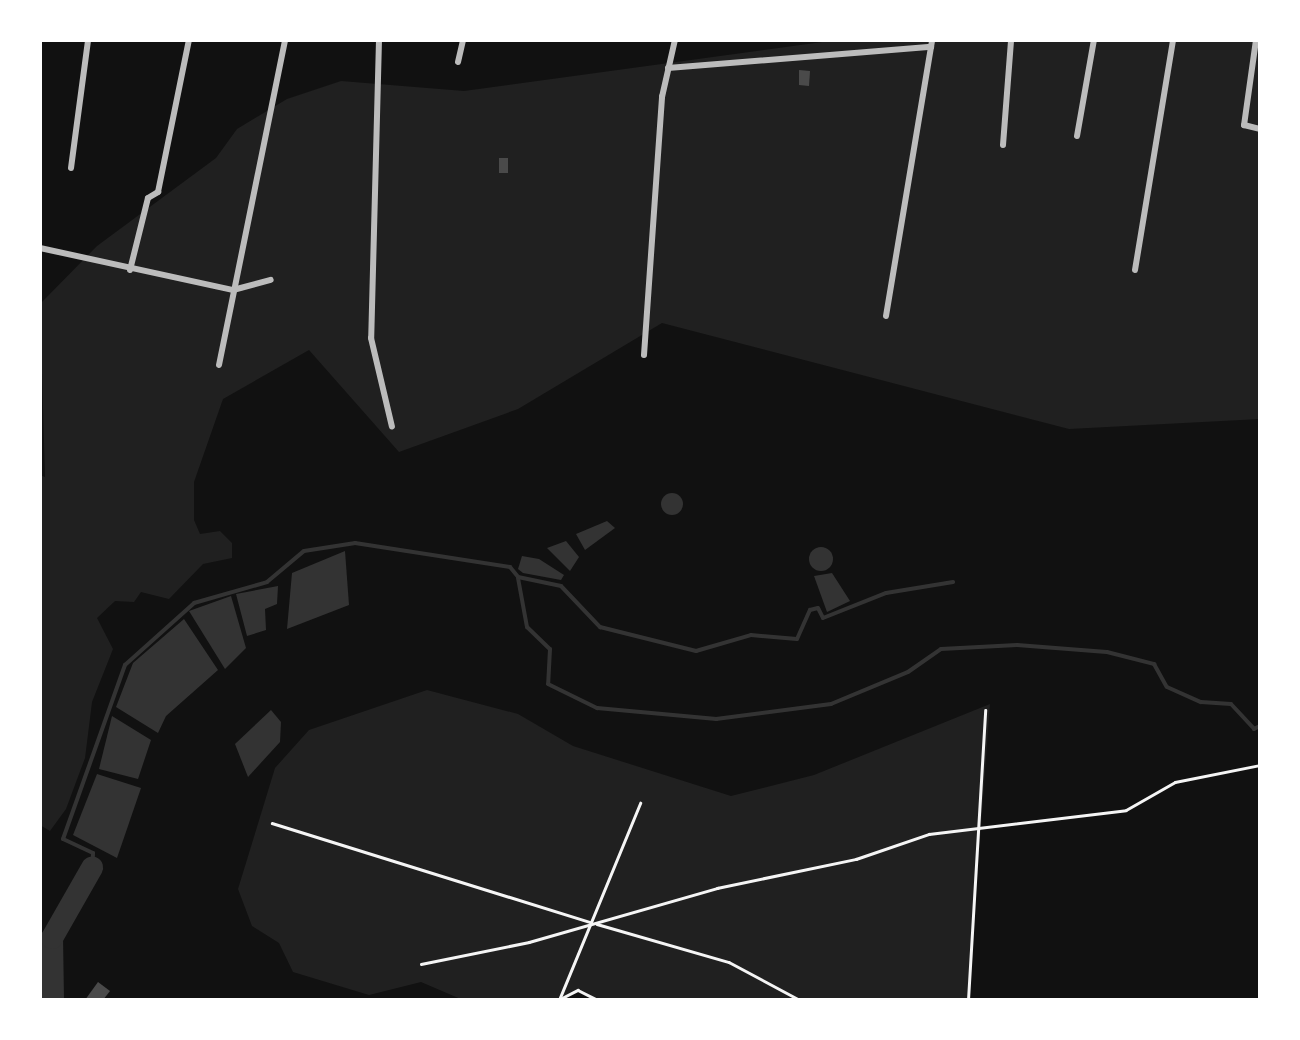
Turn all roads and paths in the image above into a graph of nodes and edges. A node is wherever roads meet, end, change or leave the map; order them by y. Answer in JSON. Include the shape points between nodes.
{"nodes":[{"id":1,"x":88,"y":40,"type":"edge"},
{"id":2,"x":189,"y":40,"type":"edge"},
{"id":3,"x":284,"y":40,"type":"edge"},
{"id":4,"x":380,"y":40,"type":"edge"},
{"id":5,"x":463,"y":40,"type":"edge"},
{"id":6,"x":675,"y":40,"type":"edge"},
{"id":7,"x":1010,"y":40,"type":"edge"},
{"id":8,"x":1094,"y":40,"type":"edge"},
{"id":9,"x":1173,"y":40,"type":"edge"},
{"id":10,"x":1256,"y":40,"type":"edge"},
{"id":11,"x":931,"y":43,"type":"edge"},
{"id":12,"x":458,"y":62,"type":"dead end"},
{"id":13,"x":668,"y":68,"type":"junction"},
{"id":14,"x":1260,"y":129,"type":"edge"},
{"id":15,"x":1077,"y":136,"type":"dead end"},
{"id":16,"x":1003,"y":145,"type":"dead end"},
{"id":17,"x":71,"y":168,"type":"dead end"},
{"id":18,"x":40,"y":248,"type":"edge"},
{"id":19,"x":130,"y":270,"type":"junction"},
{"id":20,"x":1135,"y":270,"type":"dead end"},
{"id":21,"x":271,"y":280,"type":"dead end"},
{"id":22,"x":232,"y":290,"type":"junction"},
{"id":23,"x":886,"y":316,"type":"dead end"},
{"id":24,"x":644,"y":355,"type":"dead end"},
{"id":25,"x":219,"y":365,"type":"dead end"},
{"id":26,"x":392,"y":427,"type":"dead end"},
{"id":27,"x":985,"y":710,"type":"dead end"},
{"id":28,"x":1260,"y":765,"type":"edge"},
{"id":29,"x":640,"y":803,"type":"dead end"},
{"id":30,"x":272,"y":823,"type":"dead end"},
{"id":31,"x":976,"y":826,"type":"junction"},
{"id":32,"x":593,"y":922,"type":"junction"},
{"id":33,"x":420,"y":964,"type":"dead end"},
{"id":34,"x":559,"y":1000,"type":"edge"},
{"id":35,"x":598,"y":1000,"type":"edge"},
{"id":36,"x":800,"y":1000,"type":"edge"},
{"id":37,"x":968,"y":1000,"type":"edge"}],
"edges":[{"from":1,"to":17,"type":"street"},
{"from":2,"to":19,"type":"street","via":[[158,192],[148,198]]},
{"from":3,"to":22,"type":"street"},
{"from":4,"to":26,"type":"street","via":[[371,338]]},
{"from":5,"to":12,"type":"street"},
{"from":6,"to":13,"type":"street"},
{"from":7,"to":16,"type":"street"},
{"from":8,"to":15,"type":"street"},
{"from":9,"to":20,"type":"street"},
{"from":10,"to":14,"type":"street","via":[[1244,125]]},
{"from":11,"to":13,"type":"street"},
{"from":11,"to":23,"type":"street"},
{"from":13,"to":24,"type":"street"},
{"from":18,"to":19,"type":"street"},
{"from":19,"to":22,"type":"street"},
{"from":21,"to":22,"type":"street"},
{"from":22,"to":25,"type":"street"},
{"from":27,"to":31,"type":"path"},
{"from":28,"to":31,"type":"path","via":[[1175,782],[1126,810]]},
{"from":29,"to":32,"type":"path"},
{"from":30,"to":32,"type":"path"},
{"from":31,"to":32,"type":"path"},
{"from":31,"to":37,"type":"path"},
{"from":32,"to":33,"type":"path"},
{"from":32,"to":34,"type":"path"},
{"from":32,"to":36,"type":"path","via":[[728,962]]},
{"from":34,"to":35,"type":"path","via":[[578,990]]}]}
